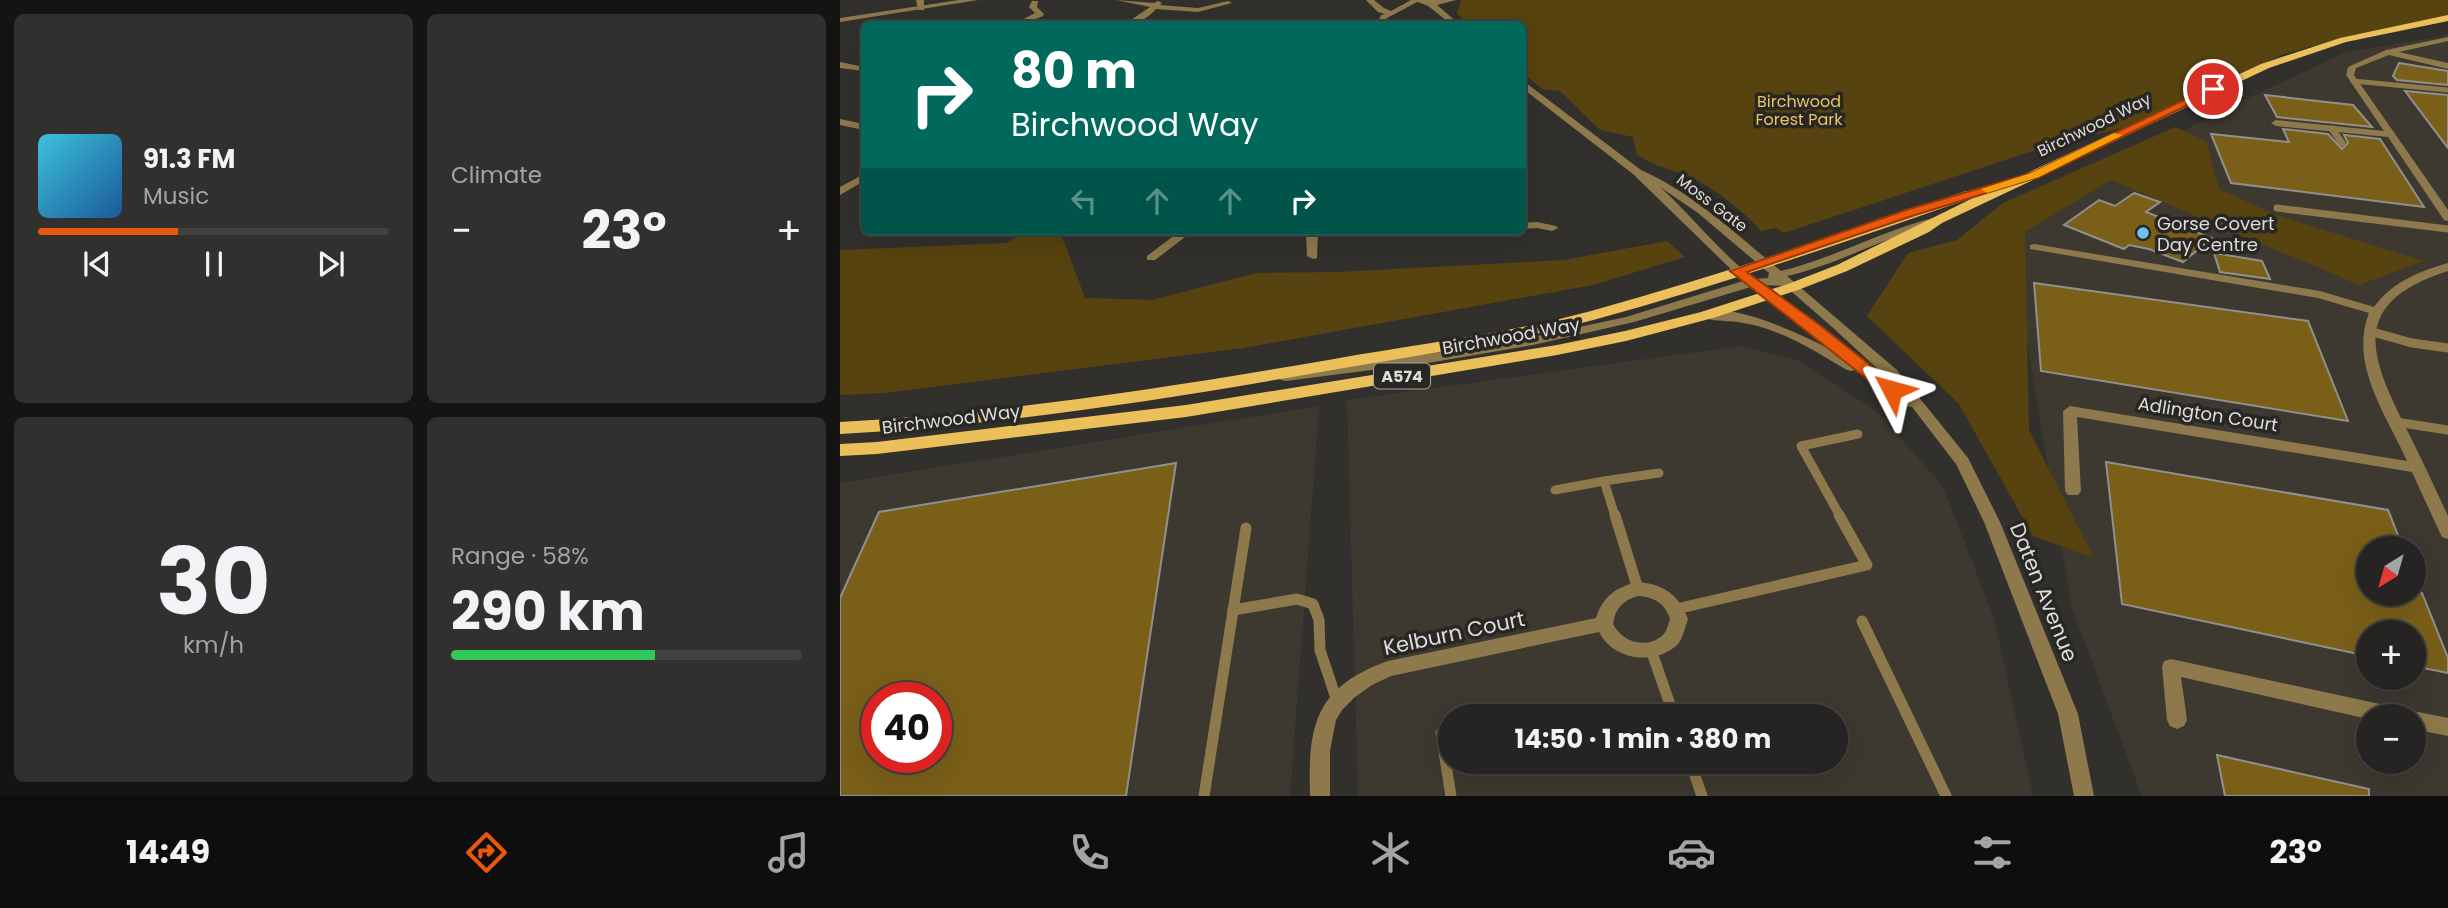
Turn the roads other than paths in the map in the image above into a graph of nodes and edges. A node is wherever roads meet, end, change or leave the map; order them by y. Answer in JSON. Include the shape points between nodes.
{"nodes":[{"id":1,"x":974,"y":0,"type":"edge"},
{"id":2,"x":1120,"y":0,"type":"edge"},
{"id":3,"x":1163,"y":0,"type":"edge"},
{"id":4,"x":1370,"y":0,"type":"edge"},
{"id":5,"x":1417,"y":0,"type":"edge"},
{"id":6,"x":1453,"y":0,"type":"edge"},
{"id":7,"x":1226,"y":2,"type":"edge"},
{"id":8,"x":1035,"y":3,"type":"dead end"},
{"id":9,"x":921,"y":4,"type":"edge"},
{"id":10,"x":1430,"y":4,"type":"junction"},
{"id":11,"x":1154,"y":6,"type":"junction"},
{"id":12,"x":1240,"y":6,"type":"dead end"},
{"id":13,"x":1401,"y":9,"type":"junction"},
{"id":14,"x":1391,"y":13,"type":"junction"},
{"id":15,"x":1445,"y":13,"type":"junction"},
{"id":16,"x":2448,"y":18,"type":"edge"},
{"id":17,"x":840,"y":20,"type":"edge"},
{"id":18,"x":1025,"y":21,"type":"edge"},
{"id":19,"x":1133,"y":21,"type":"edge"},
{"id":20,"x":1381,"y":21,"type":"edge"},
{"id":21,"x":1452,"y":21,"type":"edge"},
{"id":22,"x":2446,"y":40,"type":"edge"},
{"id":23,"x":2389,"y":52,"type":"junction"},
{"id":24,"x":840,"y":65,"type":"edge"},
{"id":25,"x":2448,"y":66,"type":"edge"},
{"id":26,"x":861,"y":68,"type":"edge"},
{"id":27,"x":2353,"y":81,"type":"junction"},
{"id":28,"x":1526,"y":86,"type":"edge"},
{"id":29,"x":2448,"y":90,"type":"edge"},
{"id":30,"x":840,"y":122,"type":"edge"},
{"id":31,"x":2276,"y":123,"type":"dead end"},
{"id":32,"x":861,"y":126,"type":"edge"},
{"id":33,"x":2332,"y":129,"type":"junction"},
{"id":34,"x":2393,"y":135,"type":"junction"},
{"id":35,"x":2342,"y":143,"type":"dead end"},
{"id":36,"x":1637,"y":172,"type":"junction"},
{"id":37,"x":2035,"y":175,"type":"junction"},
{"id":38,"x":861,"y":179,"type":"edge"},
{"id":39,"x":840,"y":192,"type":"edge"},
{"id":40,"x":2277,"y":208,"type":"dead end"},
{"id":41,"x":2448,"y":218,"type":"edge"},
{"id":42,"x":1937,"y":220,"type":"junction"},
{"id":43,"x":1526,"y":226,"type":"edge"},
{"id":44,"x":1552,"y":228,"type":"dead end"},
{"id":45,"x":2448,"y":229,"type":"edge"},
{"id":46,"x":1182,"y":235,"type":"edge"},
{"id":47,"x":1312,"y":235,"type":"edge"},
{"id":48,"x":2034,"y":247,"type":"dead end"},
{"id":49,"x":1312,"y":256,"type":"dead end"},
{"id":50,"x":1151,"y":258,"type":"dead end"},
{"id":51,"x":1765,"y":264,"type":"junction"},
{"id":52,"x":2448,"y":267,"type":"edge"},
{"id":53,"x":1737,"y":271,"type":"junction"},
{"id":54,"x":1779,"y":275,"type":"junction"},
{"id":55,"x":1752,"y":283,"type":"junction"},
{"id":56,"x":1793,"y":287,"type":"junction"},
{"id":57,"x":1768,"y":295,"type":"junction"},
{"id":58,"x":2375,"y":311,"type":"junction"},
{"id":59,"x":1707,"y":315,"type":"junction"},
{"id":60,"x":2370,"y":331,"type":"junction"},
{"id":61,"x":2448,"y":348,"type":"edge"},
{"id":62,"x":1892,"y":390,"type":"junction"},
{"id":63,"x":1173,"y":392,"type":"junction"},
{"id":64,"x":1929,"y":419,"type":"junction"},
{"id":65,"x":2396,"y":422,"type":"junction"},
{"id":66,"x":840,"y":428,"type":"edge"},
{"id":67,"x":2448,"y":430,"type":"edge"},
{"id":68,"x":1858,"y":434,"type":"dead end"},
{"id":69,"x":840,"y":450,"type":"edge"},
{"id":70,"x":2418,"y":468,"type":"junction"},
{"id":71,"x":1659,"y":473,"type":"dead end"},
{"id":72,"x":1604,"y":481,"type":"junction"},
{"id":73,"x":1555,"y":490,"type":"dead end"},
{"id":74,"x":2073,"y":491,"type":"dead end"},
{"id":75,"x":1245,"y":528,"type":"dead end"},
{"id":76,"x":2447,"y":530,"type":"edge"},
{"id":77,"x":1638,"y":589,"type":"junction"},
{"id":78,"x":1676,"y":609,"type":"junction"},
{"id":79,"x":1233,"y":610,"type":"junction"},
{"id":80,"x":1862,"y":621,"type":"dead end"},
{"id":81,"x":1604,"y":624,"type":"junction"},
{"id":82,"x":1651,"y":650,"type":"junction"},
{"id":83,"x":1337,"y":701,"type":"junction"},
{"id":84,"x":1670,"y":704,"type":"edge"},
{"id":85,"x":2356,"y":708,"type":"edge"},
{"id":86,"x":2177,"y":720,"type":"dead end"},
{"id":87,"x":2426,"y":723,"type":"edge"},
{"id":88,"x":2448,"y":727,"type":"edge"},
{"id":89,"x":1448,"y":774,"type":"edge"},
{"id":90,"x":1694,"y":774,"type":"edge"},
{"id":91,"x":1204,"y":796,"type":"edge"},
{"id":92,"x":1320,"y":796,"type":"edge"},
{"id":93,"x":1451,"y":796,"type":"edge"},
{"id":94,"x":1702,"y":796,"type":"edge"},
{"id":95,"x":1946,"y":796,"type":"edge"},
{"id":96,"x":2084,"y":796,"type":"edge"}],
"edges":[{"from":1,"to":9,"type":"street"},
{"from":2,"to":11,"type":"street"},
{"from":3,"to":11,"type":"street"},
{"from":4,"to":14,"type":"street"},
{"from":5,"to":10,"type":"street"},
{"from":5,"to":13,"type":"street"},
{"from":6,"to":10,"type":"street"},
{"from":6,"to":15,"type":"street"},
{"from":7,"to":11,"type":"street","via":[[1189,10]]},
{"from":7,"to":12,"type":"street"},
{"from":8,"to":18,"type":"street","via":[[1033,7],[1044,13]]},
{"from":9,"to":17,"type":"street"},
{"from":10,"to":13,"type":"street"},
{"from":10,"to":15,"type":"street"},
{"from":11,"to":19,"type":"street"},
{"from":13,"to":14,"type":"street"},
{"from":14,"to":20,"type":"street"},
{"from":15,"to":21,"type":"street"},
{"from":16,"to":37,"type":"main road","name":"Birchwood Way","number":"A574","via":[[2344,40],[2265,66]]},
{"from":22,"to":23,"type":"street"},
{"from":23,"to":25,"type":"street"},
{"from":23,"to":27,"type":"street","via":[[2356,64],[2350,71]]},
{"from":24,"to":26,"type":"street"},
{"from":27,"to":29,"type":"lane"},
{"from":27,"to":34,"type":"street"},
{"from":28,"to":36,"type":"street","name":"Moss Gate"},
{"from":30,"to":32,"type":"street"},
{"from":31,"to":33,"type":"street"},
{"from":33,"to":34,"type":"street"},
{"from":33,"to":35,"type":"lane"},
{"from":34,"to":41,"type":"street"},
{"from":36,"to":51,"type":"street","name":"Moss Gate","via":[[1686,200]]},
{"from":36,"to":53,"type":"street","name":"Moss Gate"},
{"from":37,"to":42,"type":"main road","name":"Birchwood Way","number":"A574"},
{"from":37,"to":51,"type":"main road","name":"Birchwood Way","number":"A574"},
{"from":38,"to":39,"type":"street"},
{"from":40,"to":45,"type":"lane"},
{"from":42,"to":54,"type":"street","number":"A574","via":[[1910,225]]},
{"from":42,"to":56,"type":"main road","name":"Birchwood Way","number":"A574"},
{"from":43,"to":44,"type":"street"},
{"from":46,"to":50,"type":"street"},
{"from":47,"to":49,"type":"street"},
{"from":48,"to":58,"type":"street","via":[[2320,295]]},
{"from":51,"to":53,"type":"main road","name":"Birchwood Way","number":"A574"},
{"from":51,"to":54,"type":"street","name":"Daten Avenue"},
{"from":52,"to":58,"type":"street","via":[[2403,285]]},
{"from":53,"to":54,"type":"street","number":"A574","via":[[1760,277]]},
{"from":53,"to":55,"type":"street","name":"Daten Avenue"},
{"from":53,"to":63,"type":"main road","name":"Birchwood Way","number":"A574","via":[[1591,316],[1497,337]]},
{"from":54,"to":56,"type":"street","name":"Daten Avenue"},
{"from":55,"to":56,"type":"street","number":"A574","via":[[1778,281]]},
{"from":55,"to":57,"type":"street","name":"Daten Avenue"},
{"from":55,"to":63,"type":"street","number":"A574","via":[[1619,324],[1503,348]]},
{"from":56,"to":57,"type":"main road","name":"Birchwood Way","number":"A574"},
{"from":56,"to":64,"type":"street","name":"Daten Avenue","via":[[1892,373]]},
{"from":57,"to":59,"type":"main road","name":"Birchwood Way","number":"A574"},
{"from":57,"to":62,"type":"street","name":"Daten Avenue"},
{"from":58,"to":60,"type":"street"},
{"from":59,"to":62,"type":"street","via":[[1743,317],[1801,336]]},
{"from":59,"to":69,"type":"main road","name":"Birchwood Way","number":"A574","via":[[1557,350],[1186,411]]},
{"from":60,"to":61,"type":"lane"},
{"from":60,"to":65,"type":"street","via":[[2372,367]]},
{"from":62,"to":64,"type":"street","name":"Daten Avenue"},
{"from":63,"to":66,"type":"main road","name":"Birchwood Way","number":"A574"},
{"from":64,"to":96,"type":"street","name":"Daten Avenue","via":[[1963,463],[1992,522],[2068,714]]},
{"from":65,"to":67,"type":"lane"},
{"from":65,"to":70,"type":"street"},
{"from":68,"to":78,"type":"lane","via":[[1801,446],[1867,565]]},
{"from":70,"to":74,"type":"street","name":"Adlington Court","via":[[2070,411]]},
{"from":70,"to":76,"type":"street"},
{"from":71,"to":72,"type":"lane"},
{"from":72,"to":73,"type":"lane"},
{"from":72,"to":77,"type":"lane"},
{"from":75,"to":79,"type":"lane"},
{"from":77,"to":78,"type":"street","via":[[1661,594]]},
{"from":77,"to":81,"type":"street","via":[[1617,597]]},
{"from":78,"to":82,"type":"street","via":[[1679,619],[1672,638]]},
{"from":79,"to":83,"type":"lane","via":[[1297,599],[1313,604],[1319,620],[1320,650]]},
{"from":79,"to":91,"type":"lane"},
{"from":80,"to":95,"type":"lane"},
{"from":81,"to":82,"type":"street","via":[[1615,643],[1626,649]]},
{"from":81,"to":83,"type":"street","name":"Kelburn Court","via":[[1388,669],[1368,677]]},
{"from":82,"to":84,"type":"lane"},
{"from":83,"to":92,"type":"street","name":"Kelburn Court","via":[[1321,732]]},
{"from":85,"to":86,"type":"street","via":[[2171,667]]},
{"from":87,"to":88,"type":"street"},
{"from":89,"to":93,"type":"lane"},
{"from":90,"to":94,"type":"lane"}]}
